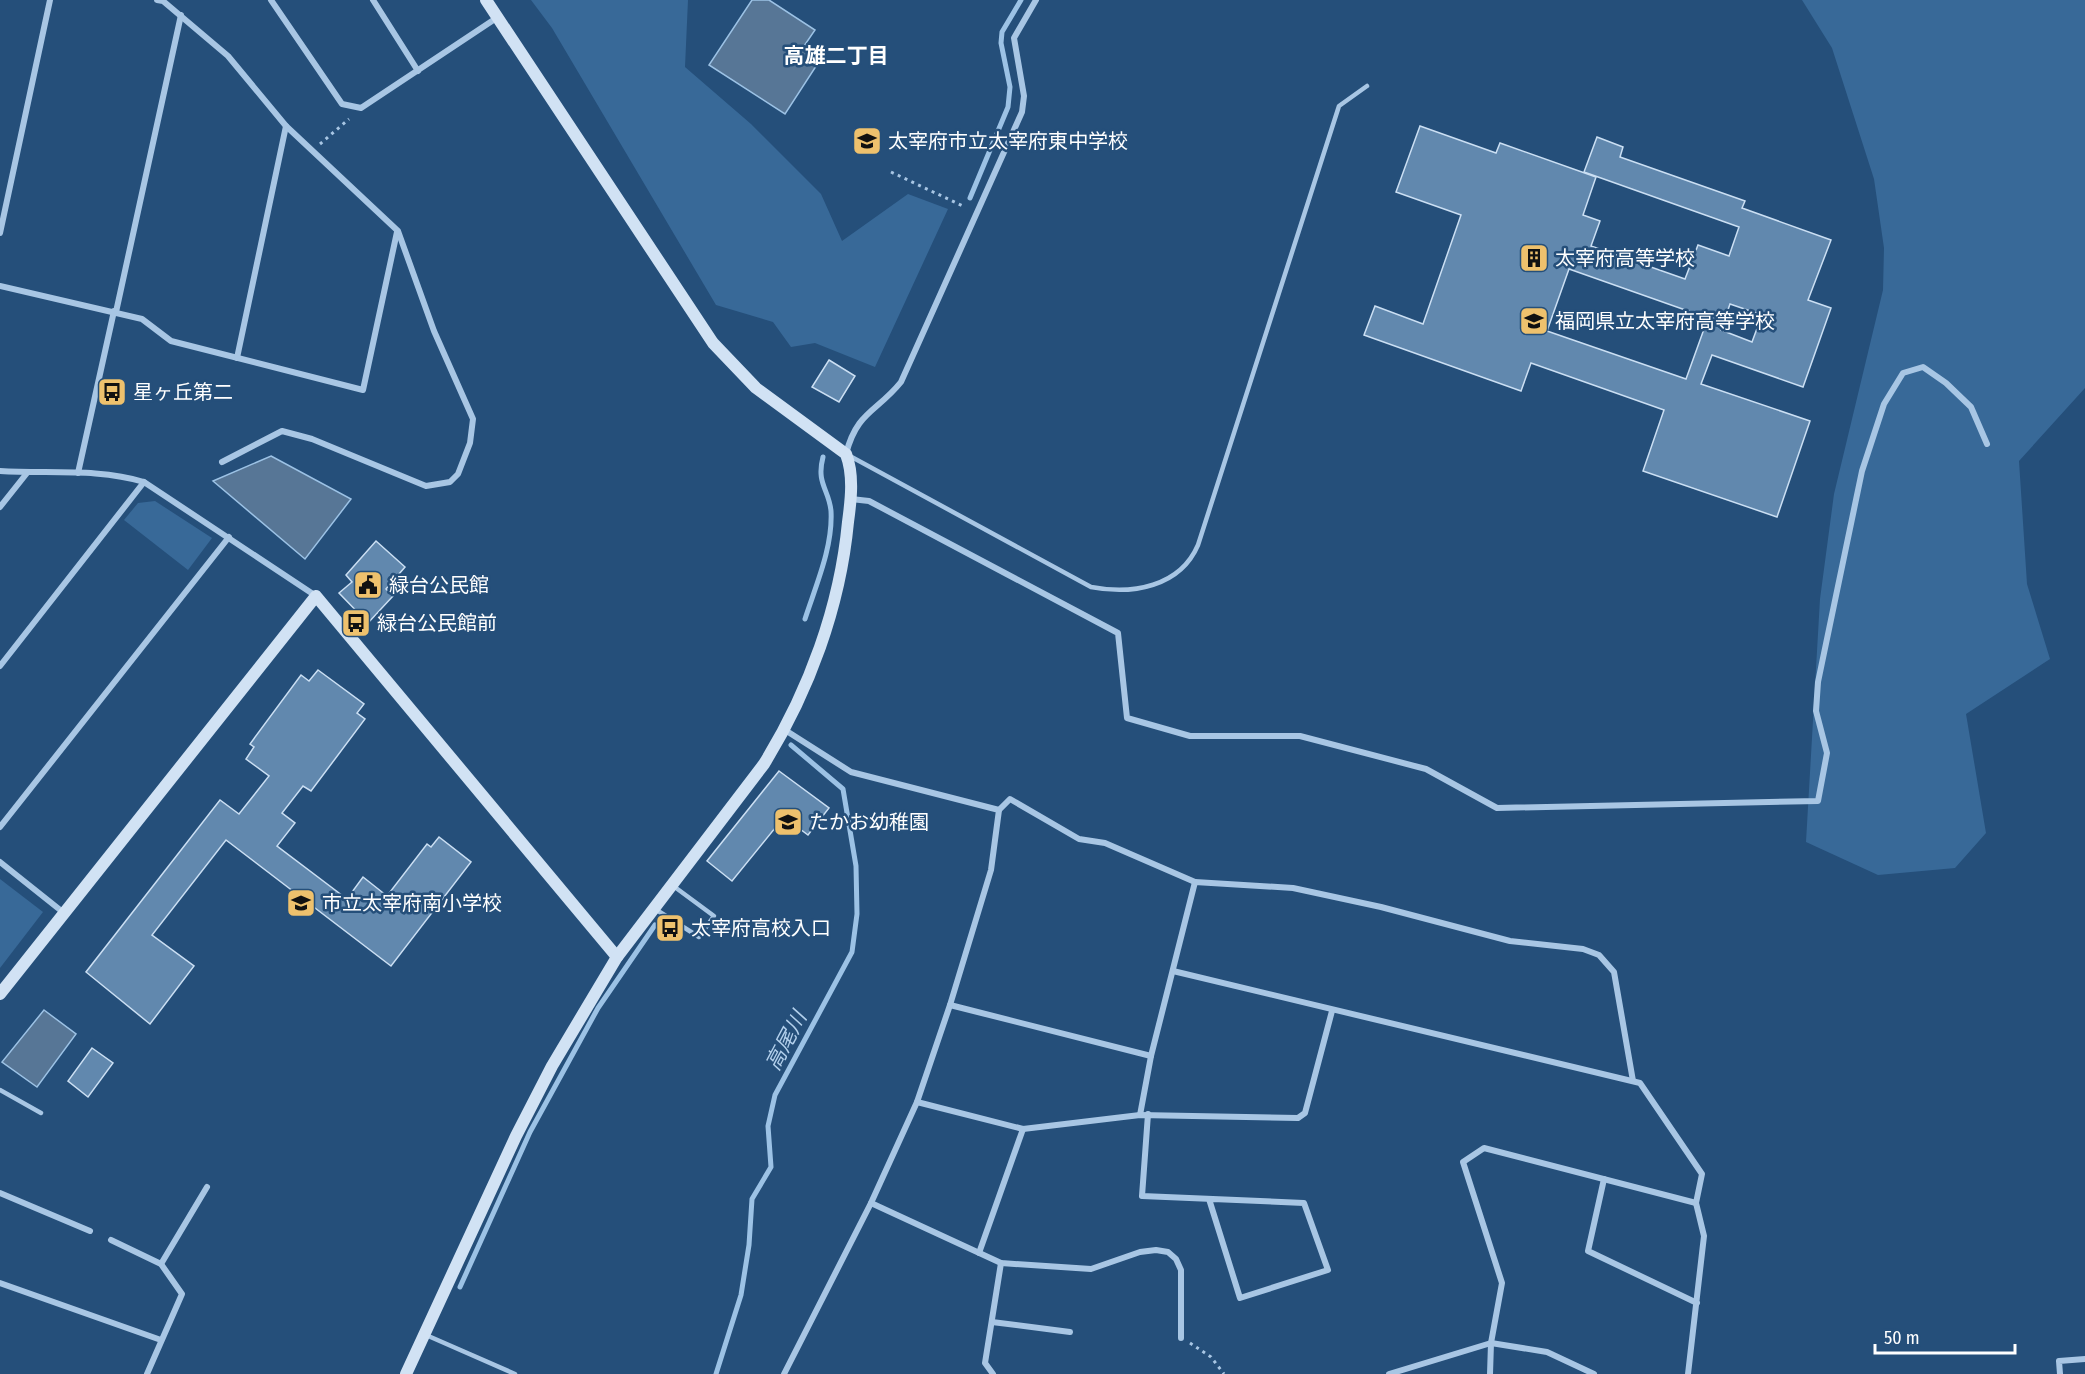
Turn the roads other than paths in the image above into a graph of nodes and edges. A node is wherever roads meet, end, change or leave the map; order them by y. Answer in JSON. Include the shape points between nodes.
{"nodes":[{"id":1,"x":50,"y":0,"type":"edge"},
{"id":2,"x":157,"y":0,"type":"edge"},
{"id":3,"x":271,"y":0,"type":"edge"},
{"id":4,"x":373,"y":0,"type":"edge"},
{"id":5,"x":486,"y":0,"type":"edge"},
{"id":6,"x":1036,"y":0,"type":"edge"},
{"id":7,"x":181,"y":15,"type":"junction"},
{"id":8,"x":498,"y":17,"type":"junction"},
{"id":9,"x":418,"y":70,"type":"junction"},
{"id":10,"x":1367,"y":86,"type":"dead end"},
{"id":11,"x":286,"y":126,"type":"junction"},
{"id":12,"x":398,"y":231,"type":"junction"},
{"id":13,"x":0,"y":233,"type":"edge"},
{"id":14,"x":0,"y":286,"type":"edge"},
{"id":15,"x":115,"y":311,"type":"junction"},
{"id":16,"x":237,"y":358,"type":"junction"},
{"id":17,"x":1987,"y":444,"type":"dead end"},
{"id":18,"x":846,"y":454,"type":"junction"},
{"id":19,"x":222,"y":462,"type":"dead end"},
{"id":20,"x":0,"y":471,"type":"edge"},
{"id":21,"x":27,"y":473,"type":"junction"},
{"id":22,"x":78,"y":473,"type":"junction"},
{"id":23,"x":144,"y":482,"type":"junction"},
{"id":24,"x":851,"y":499,"type":"junction"},
{"id":25,"x":0,"y":507,"type":"edge"},
{"id":26,"x":229,"y":537,"type":"junction"},
{"id":27,"x":316,"y":596,"type":"junction"},
{"id":28,"x":0,"y":666,"type":"edge"},
{"id":29,"x":785,"y":730,"type":"junction"},
{"id":30,"x":999,"y":810,"type":"junction"},
{"id":31,"x":0,"y":827,"type":"edge"},
{"id":32,"x":0,"y":862,"type":"edge"},
{"id":33,"x":1195,"y":882,"type":"junction"},
{"id":34,"x":672,"y":885,"type":"junction"},
{"id":35,"x":654,"y":908,"type":"junction"},
{"id":36,"x":64,"y":913,"type":"junction"},
{"id":37,"x":617,"y":957,"type":"junction"},
{"id":38,"x":1173,"y":972,"type":"junction"},
{"id":39,"x":0,"y":994,"type":"edge"},
{"id":40,"x":950,"y":1005,"type":"junction"},
{"id":41,"x":1332,"y":1011,"type":"junction"},
{"id":42,"x":1151,"y":1056,"type":"junction"},
{"id":43,"x":1633,"y":1081,"type":"junction"},
{"id":44,"x":0,"y":1090,"type":"edge"},
{"id":45,"x":916,"y":1102,"type":"junction"},
{"id":46,"x":41,"y":1113,"type":"dead end"},
{"id":47,"x":1148,"y":1114,"type":"junction"},
{"id":48,"x":1140,"y":1115,"type":"junction"},
{"id":49,"x":1023,"y":1129,"type":"junction"},
{"id":50,"x":1605,"y":1179,"type":"junction"},
{"id":51,"x":207,"y":1187,"type":"dead end"},
{"id":52,"x":0,"y":1193,"type":"edge"},
{"id":53,"x":1209,"y":1199,"type":"junction"},
{"id":54,"x":871,"y":1203,"type":"junction"},
{"id":55,"x":1696,"y":1203,"type":"junction"},
{"id":56,"x":90,"y":1231,"type":"dead end"},
{"id":57,"x":111,"y":1240,"type":"dead end"},
{"id":58,"x":979,"y":1253,"type":"junction"},
{"id":59,"x":1001,"y":1263,"type":"junction"},
{"id":60,"x":161,"y":1264,"type":"junction"},
{"id":61,"x":0,"y":1283,"type":"edge"},
{"id":62,"x":1696,"y":1303,"type":"junction"},
{"id":63,"x":992,"y":1322,"type":"junction"},
{"id":64,"x":1071,"y":1332,"type":"dead end"},
{"id":65,"x":426,"y":1335,"type":"junction"},
{"id":66,"x":1180,"y":1338,"type":"road end"},
{"id":67,"x":161,"y":1340,"type":"junction"},
{"id":68,"x":1491,"y":1343,"type":"junction"},
{"id":69,"x":2085,"y":1359,"type":"edge"},
{"id":70,"x":147,"y":1374,"type":"edge"},
{"id":71,"x":406,"y":1374,"type":"edge"},
{"id":72,"x":515,"y":1374,"type":"edge"},
{"id":73,"x":784,"y":1374,"type":"edge"},
{"id":74,"x":993,"y":1374,"type":"edge"},
{"id":75,"x":1389,"y":1374,"type":"edge"},
{"id":76,"x":1490,"y":1374,"type":"edge"},
{"id":77,"x":1594,"y":1374,"type":"edge"},
{"id":78,"x":1688,"y":1374,"type":"edge"},
{"id":79,"x":2060,"y":1374,"type":"edge"}],
"edges":[{"from":1,"to":13,"type":"street"},
{"from":2,"to":7,"type":"street"},
{"from":3,"to":9,"type":"street","via":[[342,104],[361,108]]},
{"from":4,"to":9,"type":"street"},
{"from":5,"to":8,"type":"street"},
{"from":6,"to":18,"type":"street","via":[[1014,38],[1024,96],[1022,112],[902,382],[858,423]]},
{"from":7,"to":11,"type":"street","via":[[228,56]]},
{"from":7,"to":15,"type":"street"},
{"from":8,"to":9,"type":"street"},
{"from":8,"to":18,"type":"street","via":[[713,343],[756,387]]},
{"from":10,"to":18,"type":"lane","via":[[1339,106],[1198,545],[1172,577],[1137,590],[1116,592],[1091,587]]},
{"from":11,"to":12,"type":"street"},
{"from":11,"to":16,"type":"street"},
{"from":12,"to":16,"type":"street","via":[[363,390]]},
{"from":12,"to":19,"type":"street","via":[[472,420],[470,443],[459,474],[450,482],[426,486],[312,439],[282,431]]},
{"from":14,"to":15,"type":"street"},
{"from":15,"to":16,"type":"street","via":[[142,319],[171,341]]},
{"from":15,"to":22,"type":"street"},
{"from":17,"to":24,"type":"street","via":[[1971,407],[1946,382],[1923,367],[1903,373],[1884,404],[1863,471],[1818,682],[1816,711],[1827,753],[1818,801],[1497,808],[1426,769],[1300,736],[1190,736],[1127,718],[1118,633],[869,501]]},
{"from":18,"to":24,"type":"street"},
{"from":20,"to":21,"type":"street"},
{"from":21,"to":22,"type":"street"},
{"from":21,"to":25,"type":"street"},
{"from":22,"to":23,"type":"street"},
{"from":23,"to":26,"type":"street"},
{"from":23,"to":28,"type":"street"},
{"from":24,"to":29,"type":"street","via":[[844,569],[825,634]]},
{"from":26,"to":27,"type":"street"},
{"from":26,"to":31,"type":"street"},
{"from":27,"to":36,"type":"street"},
{"from":27,"to":37,"type":"street"},
{"from":29,"to":30,"type":"street","via":[[851,772]]},
{"from":29,"to":34,"type":"street","via":[[764,764]]},
{"from":30,"to":33,"type":"street","via":[[1010,799],[1079,839],[1105,843]]},
{"from":30,"to":40,"type":"street","via":[[991,870]]},
{"from":32,"to":36,"type":"street"},
{"from":33,"to":38,"type":"street"},
{"from":33,"to":43,"type":"street","via":[[1293,888],[1510,941],[1583,949],[1599,955],[1614,972]]},
{"from":34,"to":35,"type":"street"},
{"from":34,"to":35,"type":"lane","via":[[714,916],[699,937]]},
{"from":35,"to":37,"type":"street"},
{"from":36,"to":39,"type":"street"},
{"from":37,"to":65,"type":"street","via":[[552,1066],[516,1136]]},
{"from":38,"to":41,"type":"street"},
{"from":38,"to":42,"type":"street"},
{"from":40,"to":42,"type":"street"},
{"from":40,"to":45,"type":"street"},
{"from":41,"to":43,"type":"street"},
{"from":41,"to":47,"type":"street","via":[[1305,1113],[1298,1118]]},
{"from":42,"to":48,"type":"street"},
{"from":43,"to":55,"type":"street","via":[[1640,1083],[1700,1170]]},
{"from":44,"to":46,"type":"lane"},
{"from":45,"to":49,"type":"street"},
{"from":45,"to":54,"type":"street"},
{"from":47,"to":48,"type":"street"},
{"from":47,"to":53,"type":"street","via":[[1142,1196]]},
{"from":48,"to":49,"type":"street"},
{"from":49,"to":58,"type":"street"},
{"from":50,"to":55,"type":"street"},
{"from":50,"to":62,"type":"street","via":[[1588,1251]]},
{"from":50,"to":68,"type":"street","via":[[1484,1148],[1463,1162],[1502,1283]]},
{"from":51,"to":60,"type":"street"},
{"from":52,"to":56,"type":"street"},
{"from":53,"to":53,"type":"street","via":[[1304,1203],[1328,1270],[1240,1298]]},
{"from":54,"to":58,"type":"street"},
{"from":54,"to":73,"type":"street"},
{"from":55,"to":62,"type":"street","via":[[1704,1236]]},
{"from":57,"to":60,"type":"street"},
{"from":58,"to":59,"type":"street"},
{"from":59,"to":63,"type":"street"},
{"from":59,"to":66,"type":"street","via":[[1090,1269],[1140,1252],[1167,1252],[1181,1270]]},
{"from":60,"to":67,"type":"street","via":[[182,1294]]},
{"from":61,"to":67,"type":"street"},
{"from":62,"to":78,"type":"street"},
{"from":63,"to":64,"type":"street"},
{"from":63,"to":74,"type":"street","via":[[985,1363]]},
{"from":65,"to":71,"type":"street"},
{"from":65,"to":72,"type":"lane"},
{"from":67,"to":70,"type":"street"},
{"from":68,"to":75,"type":"street"},
{"from":68,"to":76,"type":"street"},
{"from":68,"to":77,"type":"street","via":[[1547,1352]]},
{"from":69,"to":79,"type":"street","via":[[2059,1361]]}]}
